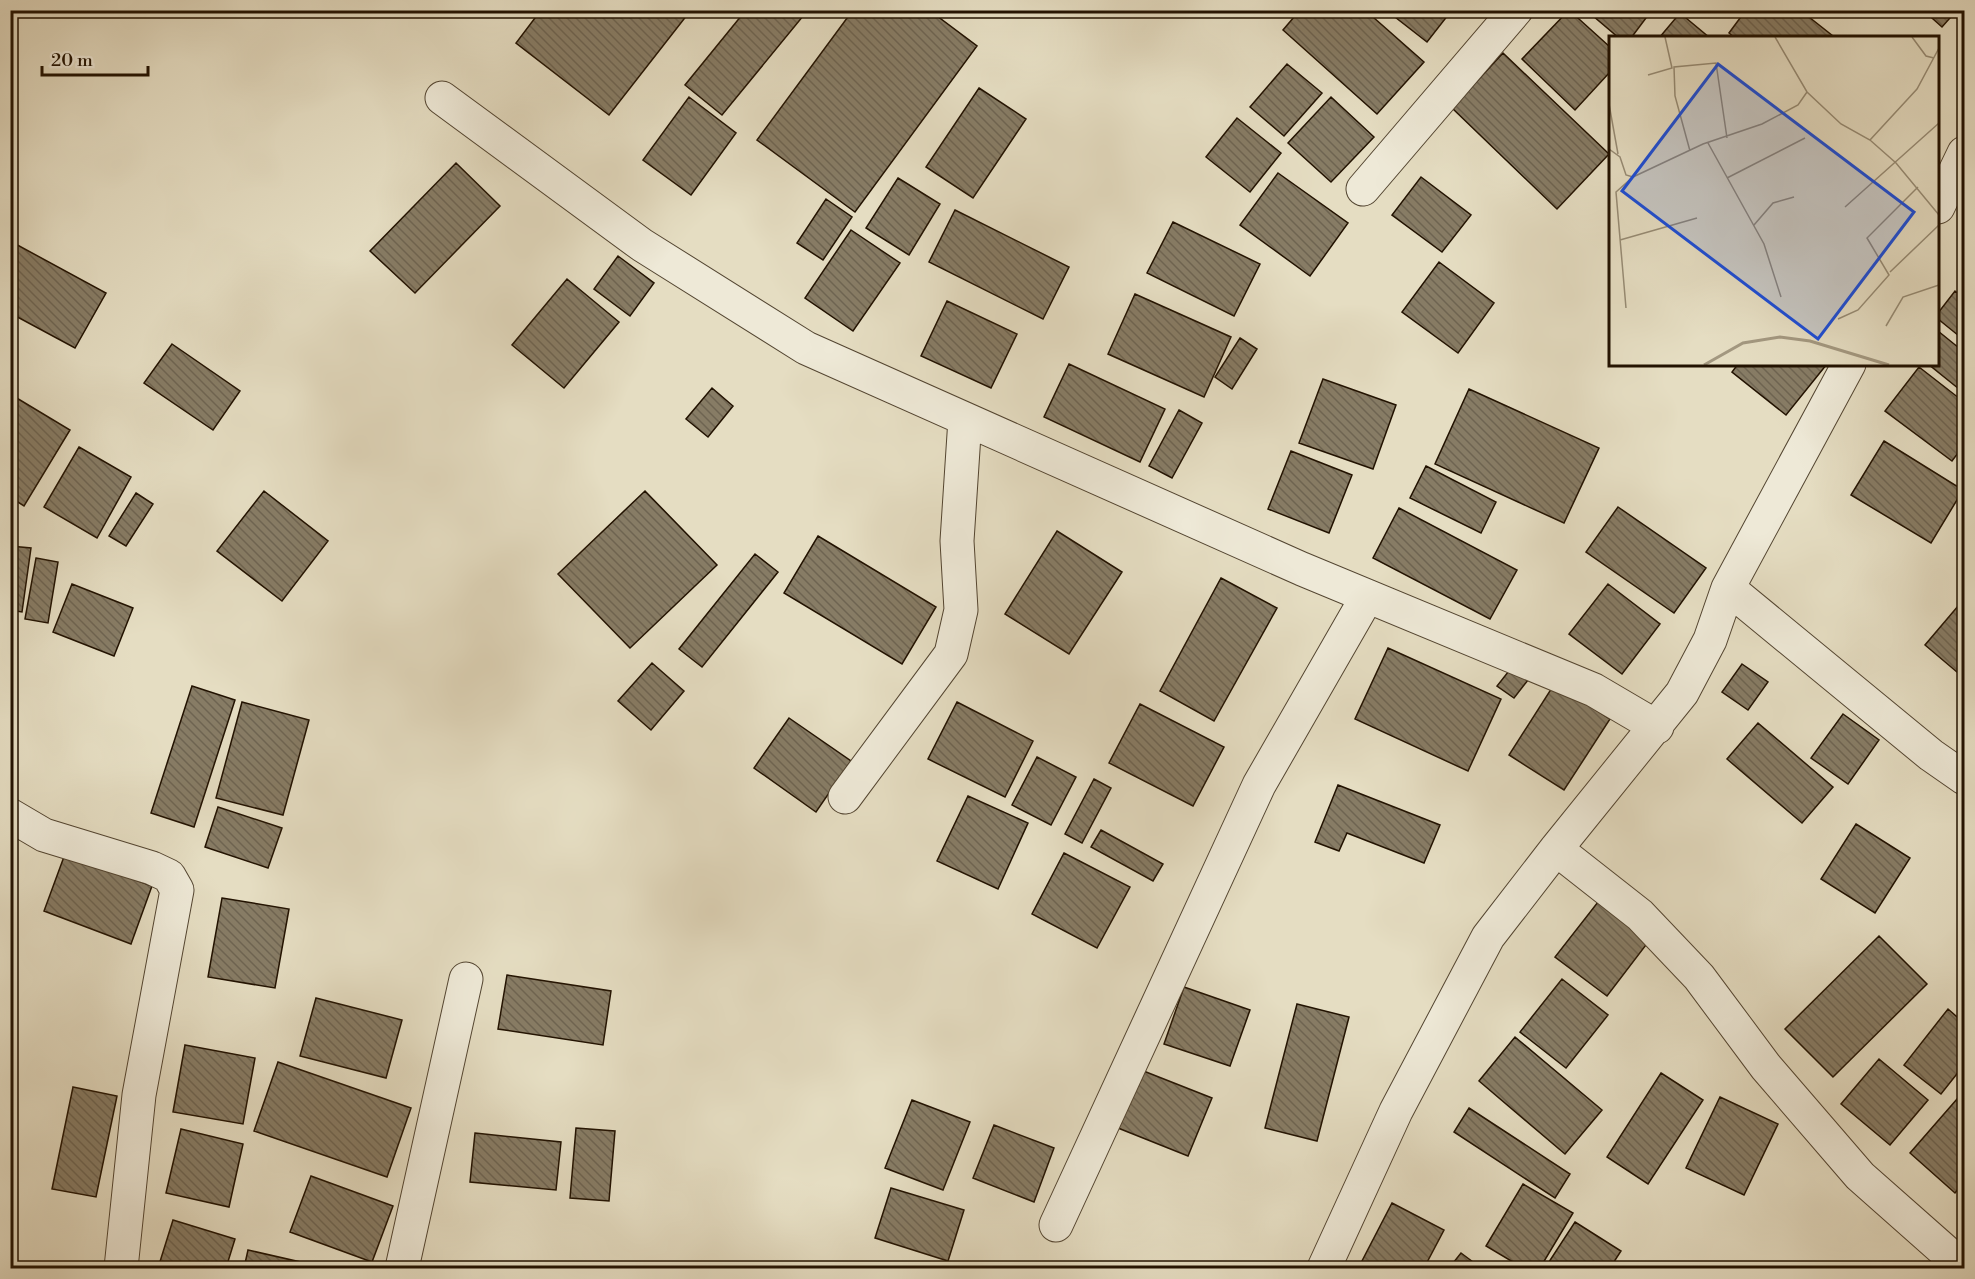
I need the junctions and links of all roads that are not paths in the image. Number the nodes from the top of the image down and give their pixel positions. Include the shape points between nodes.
1 (1516, 10) edge
2 (442, 98) dead end
3 (1965, 153) edge
4 (1363, 189) dead end
5 (1939, 205) edge
6 (1848, 366) edge
7 (965, 419) junction
8 (1728, 588) junction
9 (1367, 597) junction
10 (1657, 727) junction
11 (1965, 778) edge
12 (845, 797) dead end
13 (10, 815) edge
14 (1556, 849) junction
15 (466, 979) dead end
16 (1056, 1226) dead end
17 (121, 1269) edge
18 (402, 1269) edge
19 (1324, 1269) edge
20 (1964, 1269) edge

1 - 4 street
2 - 7 street via 642,245 806,348
3 - 5 street
6 - 8 street
7 - 9 street
7 - 12 street via 957,541 961,610 951,654
8 - 10 street via 1710,640 1682,693
8 - 11 street via 1931,755
9 - 10 street via 1594,690
9 - 16 street via 1259,785
10 - 14 street
13 - 17 street via 44,835 170,876 177,890 140,1095
14 - 19 street via 1488,937 1396,1111
14 - 20 street via 1655,930 1705,984 1766,1067 1860,1176
15 - 18 street

